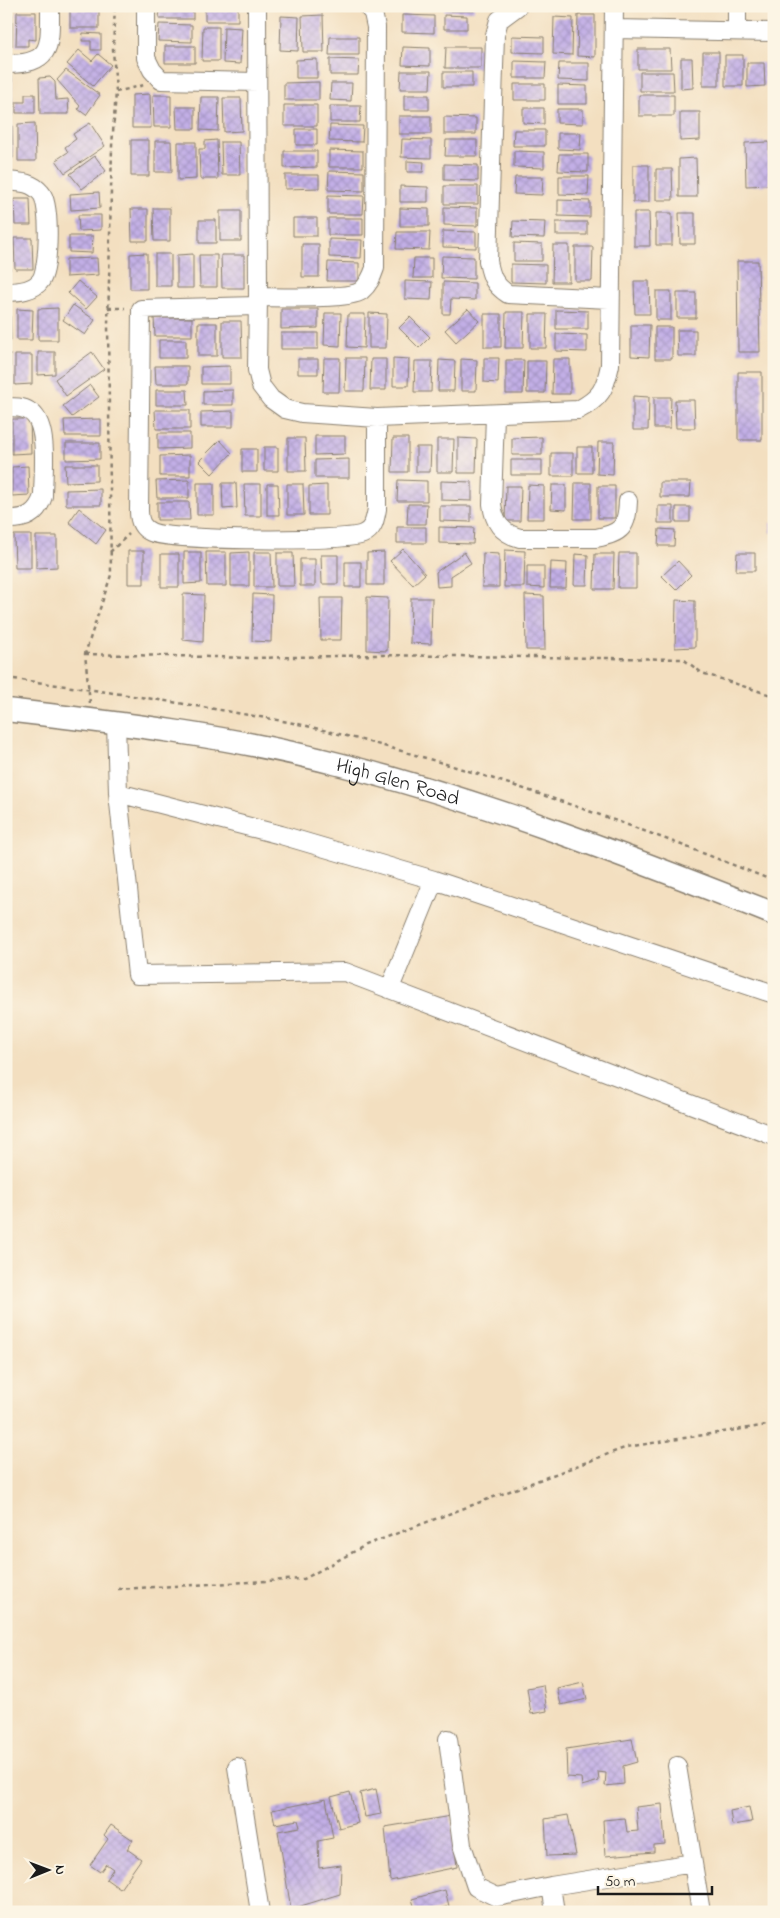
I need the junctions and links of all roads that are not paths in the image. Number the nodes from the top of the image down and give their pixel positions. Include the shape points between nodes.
1 (50, 6) edge
2 (146, 6) edge
3 (257, 6) edge
4 (367, 6) edge
5 (518, 6) edge
6 (614, 6) edge
7 (737, 6) edge
8 (615, 29) junction
9 (737, 31) junction
10 (774, 32) edge
11 (6, 64) edge
12 (257, 82) junction
13 (6, 181) edge
14 (6, 292) edge
15 (609, 299) junction
16 (258, 302) junction
17 (6, 407) edge
18 (495, 415) junction
19 (377, 418) junction
20 (628, 501) dead end
21 (6, 519) edge
22 (6, 710) edge
23 (116, 722) junction
24 (118, 793) junction
25 (434, 880) junction
26 (774, 914) edge
27 (390, 988) junction
28 (774, 994) edge
29 (774, 1136) edge
30 (448, 1739) dead end
31 (676, 1766) dead end
32 (237, 1767) dead end
33 (693, 1863) junction
34 (551, 1886) junction
35 (260, 1912) edge
36 (555, 1912) edge
37 (701, 1912) edge

1 - 11 street via 50,40 46,51 27,64
2 - 12 street via 146,58 161,80
3 - 12 street
4 - 16 street via 373,13 376,27 375,268 370,281 359,292
5 - 15 street via 499,20 494,35 488,261 491,276 508,294
6 - 8 street
7 - 9 street
8 - 9 street
8 - 15 street
9 - 10 street
12 - 16 street
13 - 14 street via 33,186 43,195 47,211 46,269 40,282 28,290
15 - 18 street via 610,365 606,386 594,401 578,410
16 - 19 street via 257,370 261,386 271,399 285,409 302,413
16 - 19 street via 141,309 140,523 158,534 205,538 363,535 374,523 377,509
17 - 21 street via 30,411 40,420 43,436 43,496 40,506 24,518
18 - 19 street
18 - 20 street via 493,516 509,535 520,538 608,536 624,525
22 - 23 main road, High Glen Road
23 - 24 street
23 - 26 main road, High Glen Road via 272,748 414,785 594,844
24 - 25 street via 281,835
24 - 27 street via 137,975 345,972
25 - 27 street
25 - 28 street
27 - 29 street
30 - 34 street via 462,1845 476,1887 497,1897
31 - 33 street
32 - 35 street
33 - 34 street
33 - 37 street
34 - 36 street

